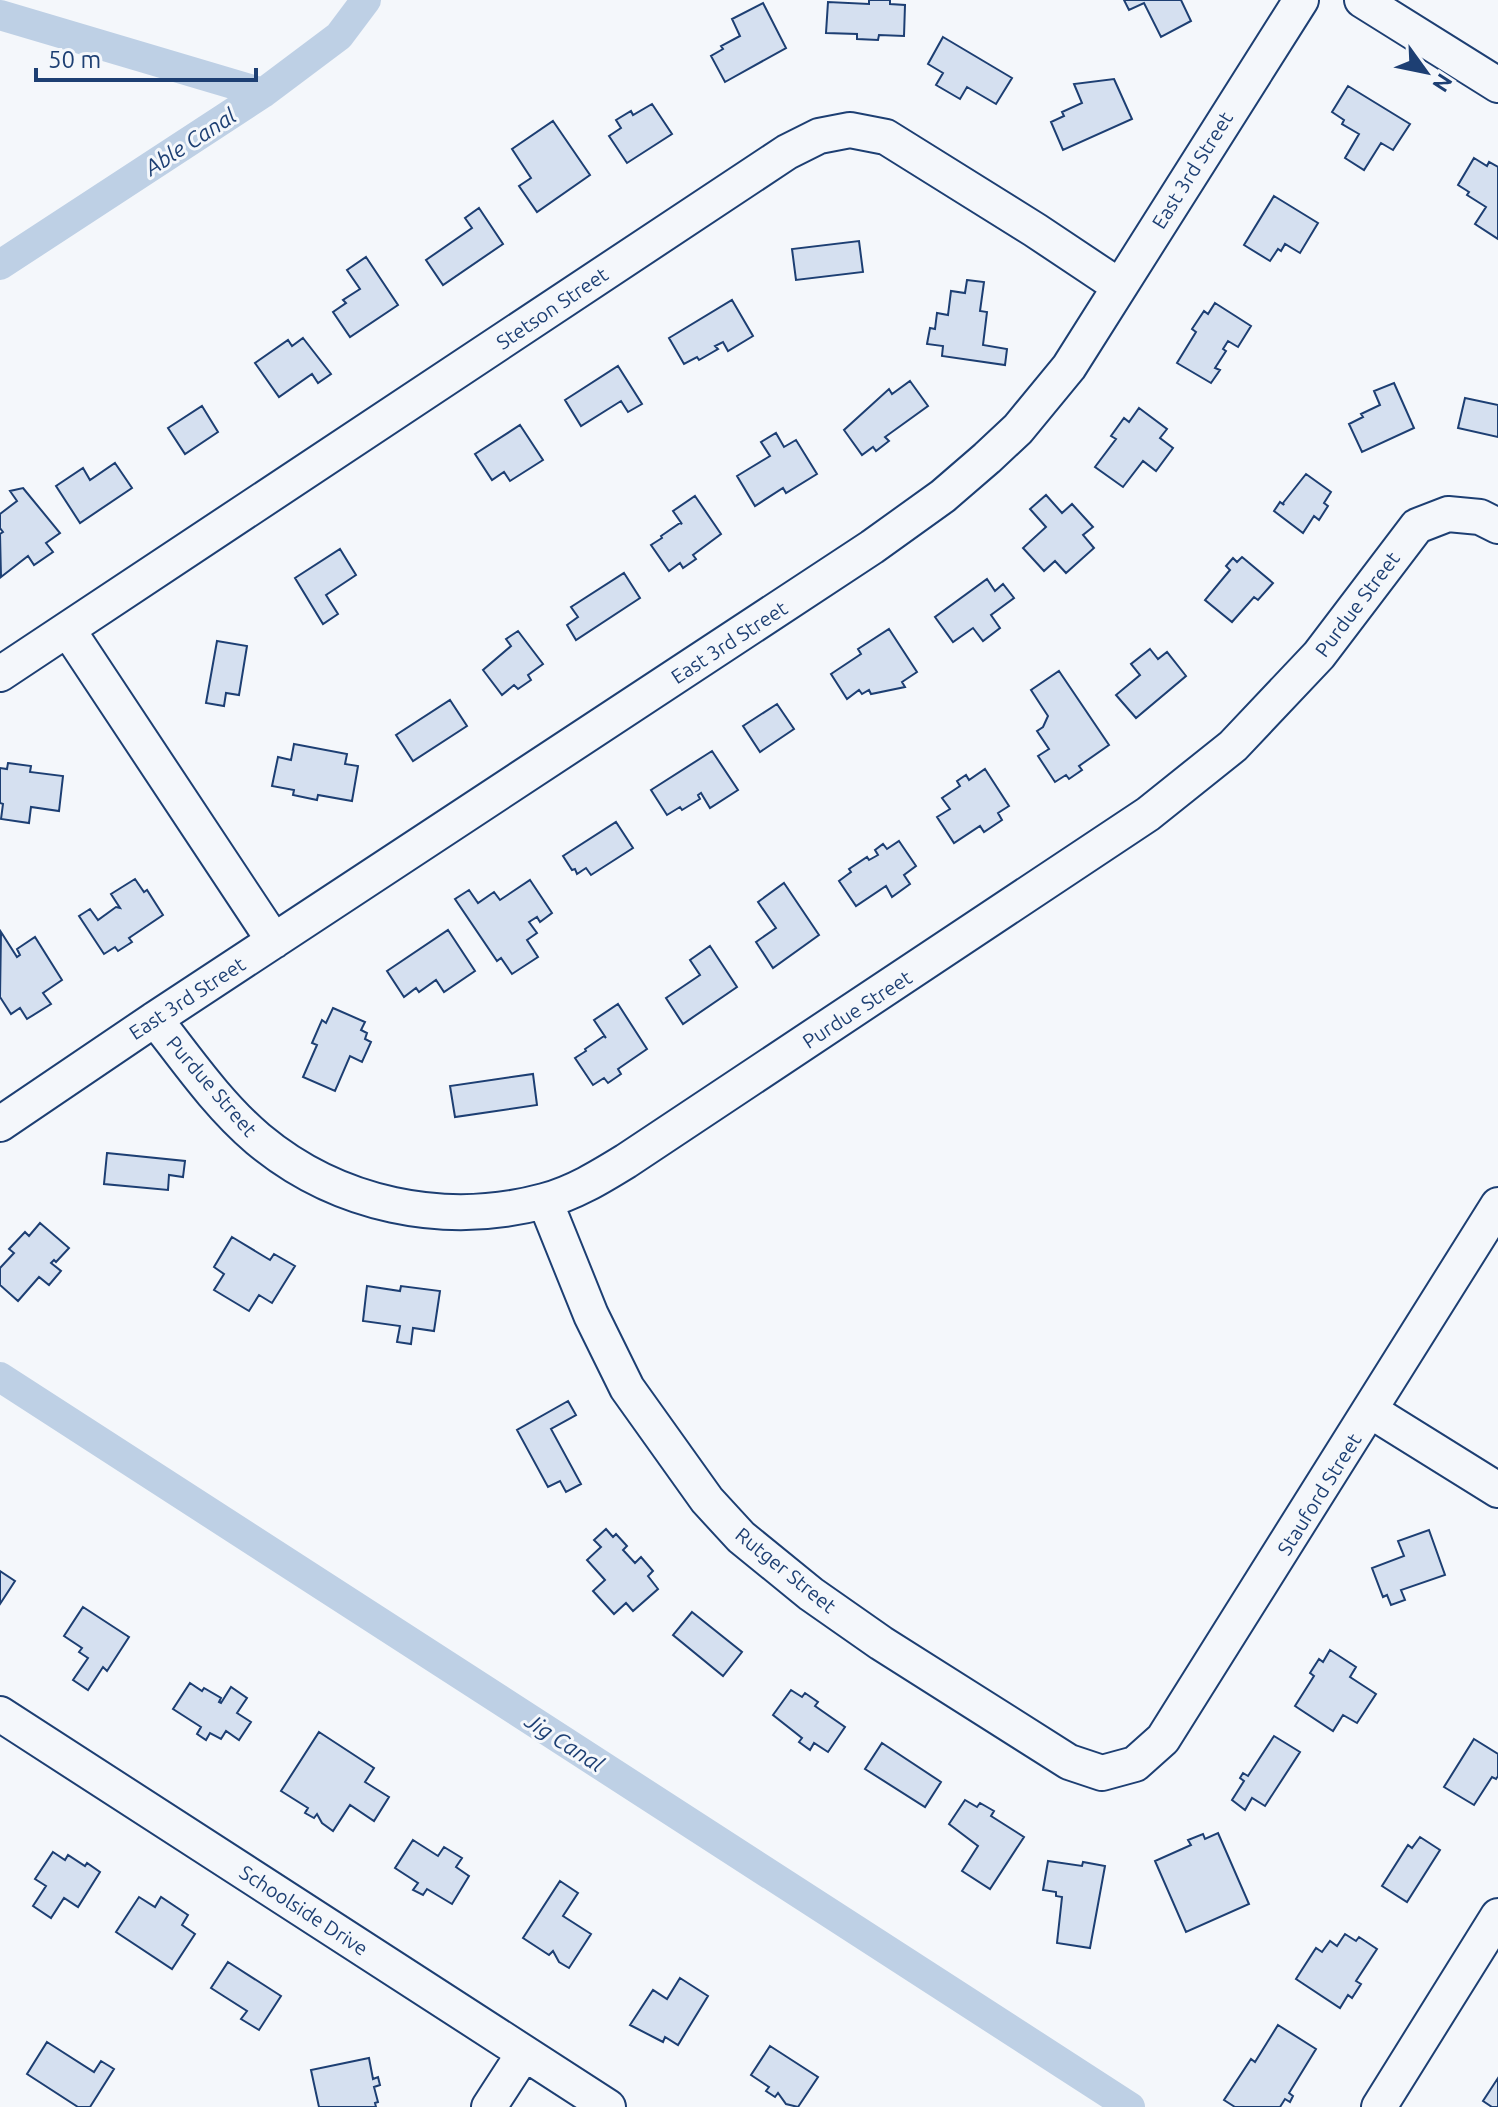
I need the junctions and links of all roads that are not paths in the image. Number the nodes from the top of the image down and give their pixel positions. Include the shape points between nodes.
1 (1301, 0) edge
2 (1362, 0) edge
3 (1498, 85) edge
4 (1119, 286) junction
5 (1498, 526) edge
6 (68, 630) junction
7 (0, 674) edge
8 (274, 941) junction
9 (155, 1019) junction
10 (0, 1124) edge
11 (545, 1201) junction
12 (1498, 1205) edge
13 (1371, 1411) junction
14 (1498, 1490) edge
15 (0, 1714) edge
16 (1124, 1767) joint
17 (1498, 1916) edge
18 (524, 2053) junction
19 (489, 2107) edge
20 (608, 2107) edge
21 (1379, 2107) edge

1 - 4 street, East 3rd Street
2 - 3 street
4 - 6 street, Stetson Street via 886,137 850,130 819,136 787,152
4 - 8 street, East 3rd Street via 1069,367 1018,429 943,496
5 - 11 street, Purdue Street via 1480,517 1448,514 1417,526 1319,655 1233,746 1148,814 626,1161 589,1184
6 - 7 street, Stetson Street
6 - 8 street
8 - 9 street, East 3rd Street
9 - 10 street, East 3rd Street
9 - 11 street, Purdue Street via 207,1086 256,1137 316,1179 422,1211 462,1213
11 - 16 street, Rutger Street via 627,1388 707,1500 741,1537 881,1643 1069,1762 1102,1773
12 - 13 street, Stauford Street
13 - 14 street
13 - 16 street, Stauford Street via 1169,1730 1135,1764
15 - 18 street, Schoolside Drive
17 - 21 street
18 - 19 street
18 - 20 street, Schoolside Drive

